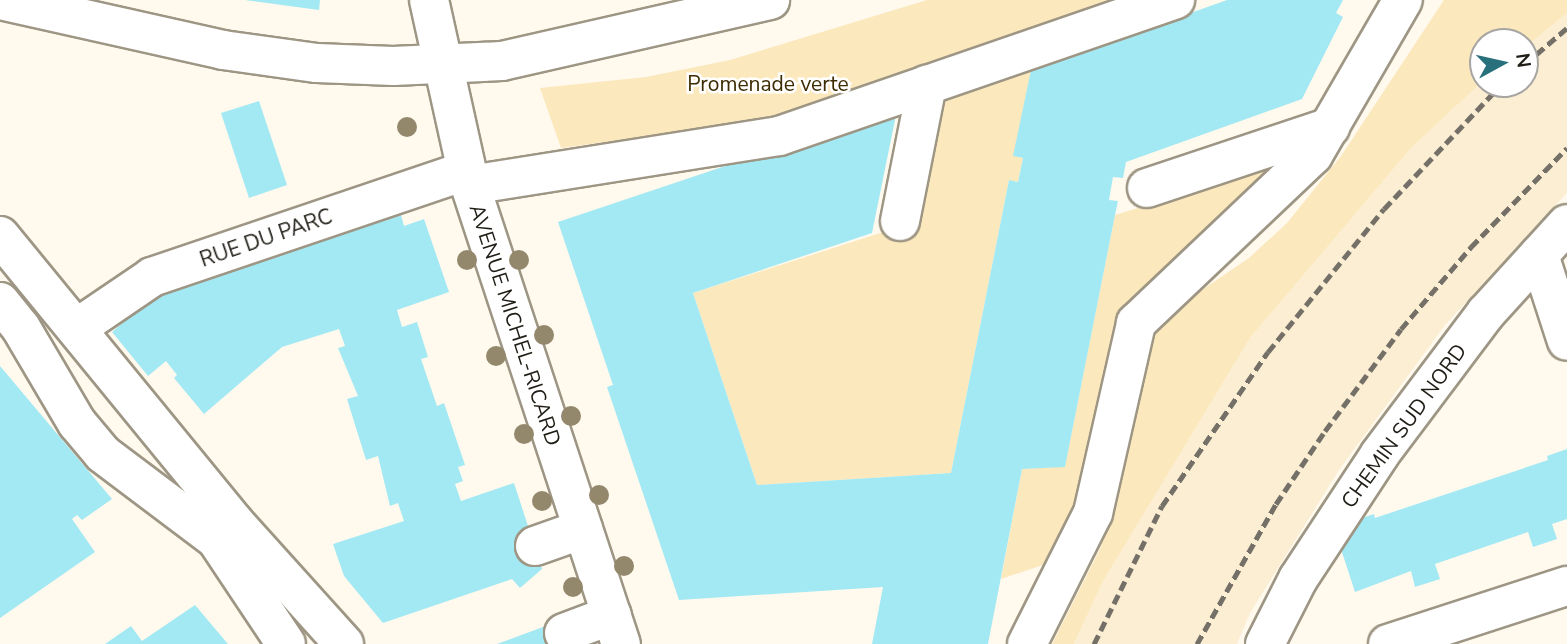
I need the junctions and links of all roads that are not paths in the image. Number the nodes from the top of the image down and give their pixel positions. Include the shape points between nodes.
1 (0, 0) edge
2 (429, 0) edge
3 (771, 0) edge
4 (1175, 0) edge
5 (1403, 0) edge
6 (442, 65) junction
7 (927, 85) junction
8 (1330, 127) junction
9 (468, 178) junction
10 (1147, 188) dead end
11 (900, 221) dead end
12 (1567, 224) edge
13 (2, 244) edge
14 (1539, 255) junction
15 (0, 302) edge
16 (77, 328) junction
17 (1567, 341) edge
18 (125, 386) junction
19 (77, 423) junction
20 (583, 529) junction
21 (225, 531) junction
22 (534, 546) dead end
23 (1567, 586) edge
24 (617, 630) edge
25 (564, 633) dead end
26 (286, 644) edge
27 (344, 644) edge
28 (1027, 644) edge
29 (1265, 644) edge
30 (1388, 644) edge

1 - 6 street via 223,50 317,63
2 - 6 street, AVENUE MICHEL-RICARD
3 - 6 street via 533,55
4 - 7 street, RUE DU PARC
5 - 8 street
6 - 9 street, AVENUE MICHEL-RICARD
7 - 9 street, RUE DU PARC via 779,136
7 - 11 street
8 - 10 street
8 - 28 street via 1288,183 1136,323 1093,513
9 - 16 street, RUE DU PARC via 152,277
9 - 20 street, AVENUE MICHEL-RICARD
12 - 14 street, CHEMIN SUD NORD
13 - 16 street
14 - 17 street
14 - 29 street, CHEMIN SUD NORD via 1486,313 1380,454 1298,579
15 - 19 street via 22,328
16 - 18 street
18 - 19 street
18 - 21 street
19 - 21 street via 103,454
20 - 22 street
20 - 24 street, AVENUE MICHEL-RICARD
21 - 26 street
21 - 27 street
23 - 30 street
24 - 25 street

